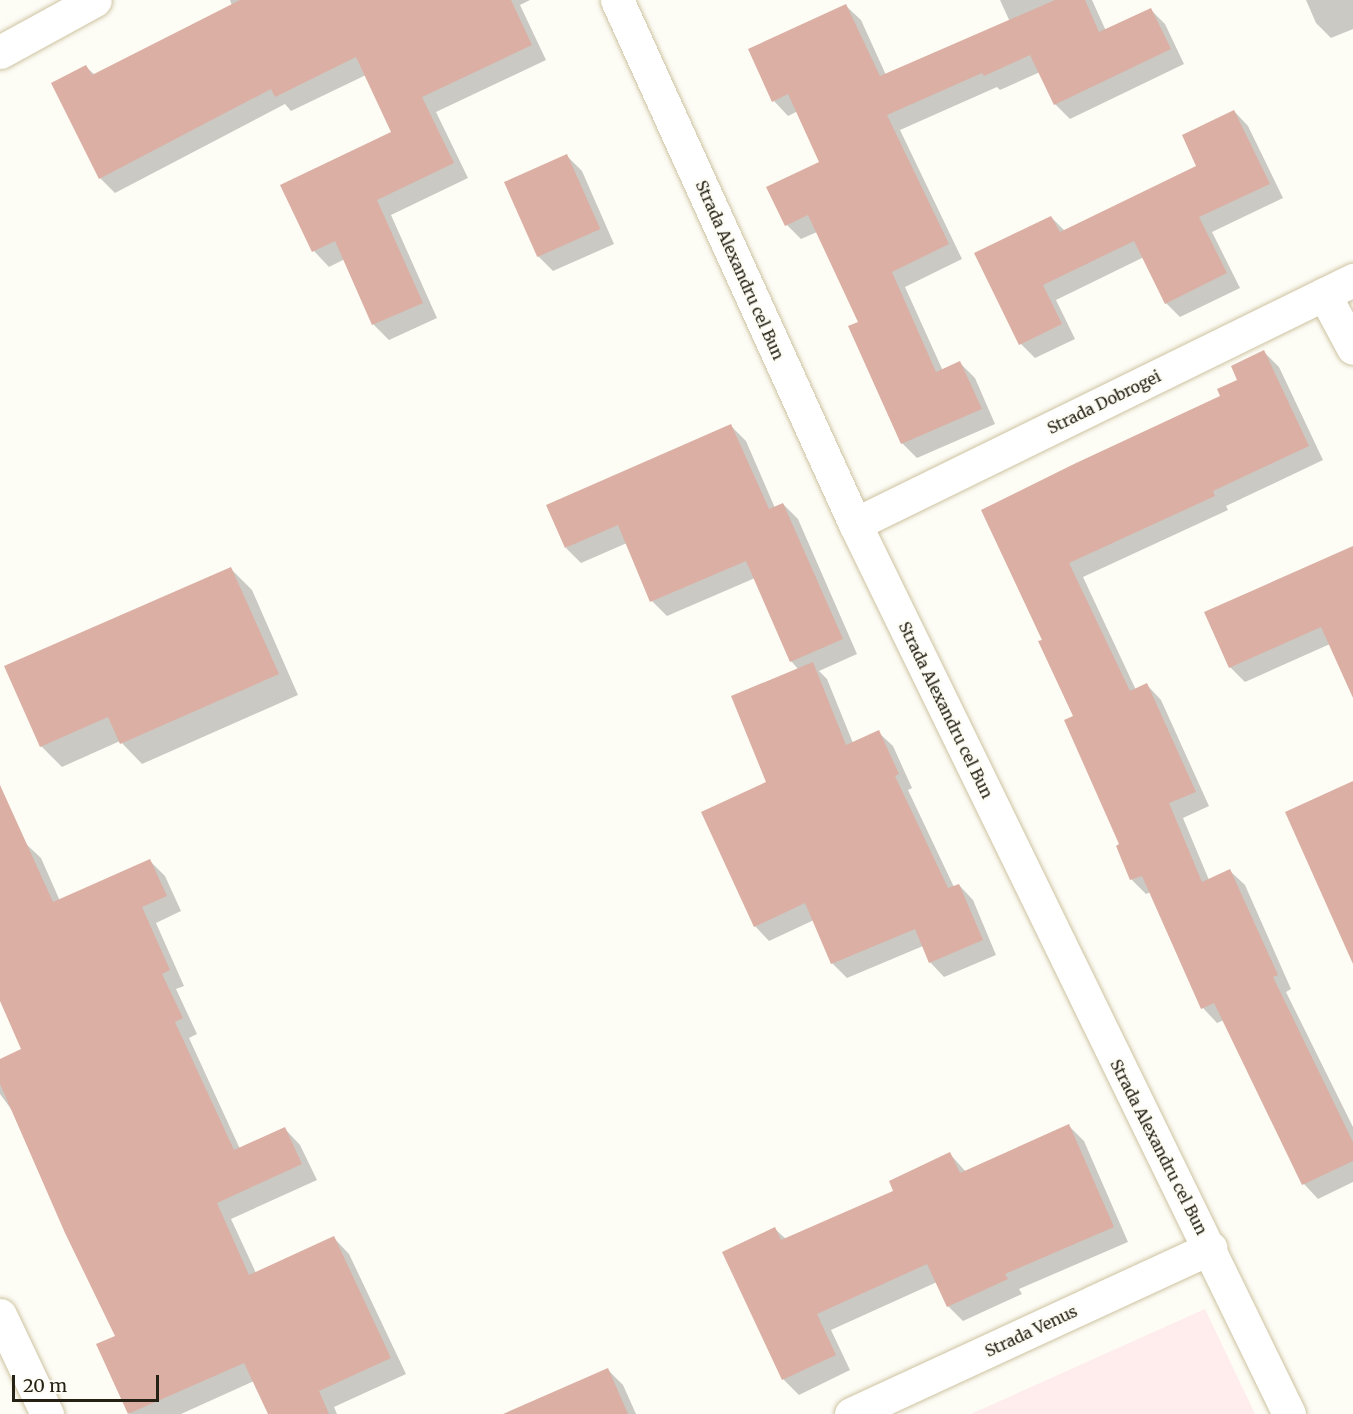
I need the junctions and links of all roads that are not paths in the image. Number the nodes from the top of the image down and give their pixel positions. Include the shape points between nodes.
1 (95, 0) edge
2 (617, 0) edge
3 (0, 52) edge
4 (1339, 287) edge
5 (1353, 348) edge
6 (855, 524) junction
7 (1210, 1248) junction
8 (0, 1315) edge
9 (47, 1414) edge
10 (851, 1414) edge
11 (1289, 1414) edge

1 - 3 street
2 - 6 street, Strada Alexandru cel Bun
4 - 5 street
4 - 6 street, Strada Dobrogei
6 - 7 street, Strada Alexandru cel Bun via 1113,1057
7 - 10 street, Strada Venus
7 - 11 street, Strada Alexandru cel Bun
8 - 9 street

